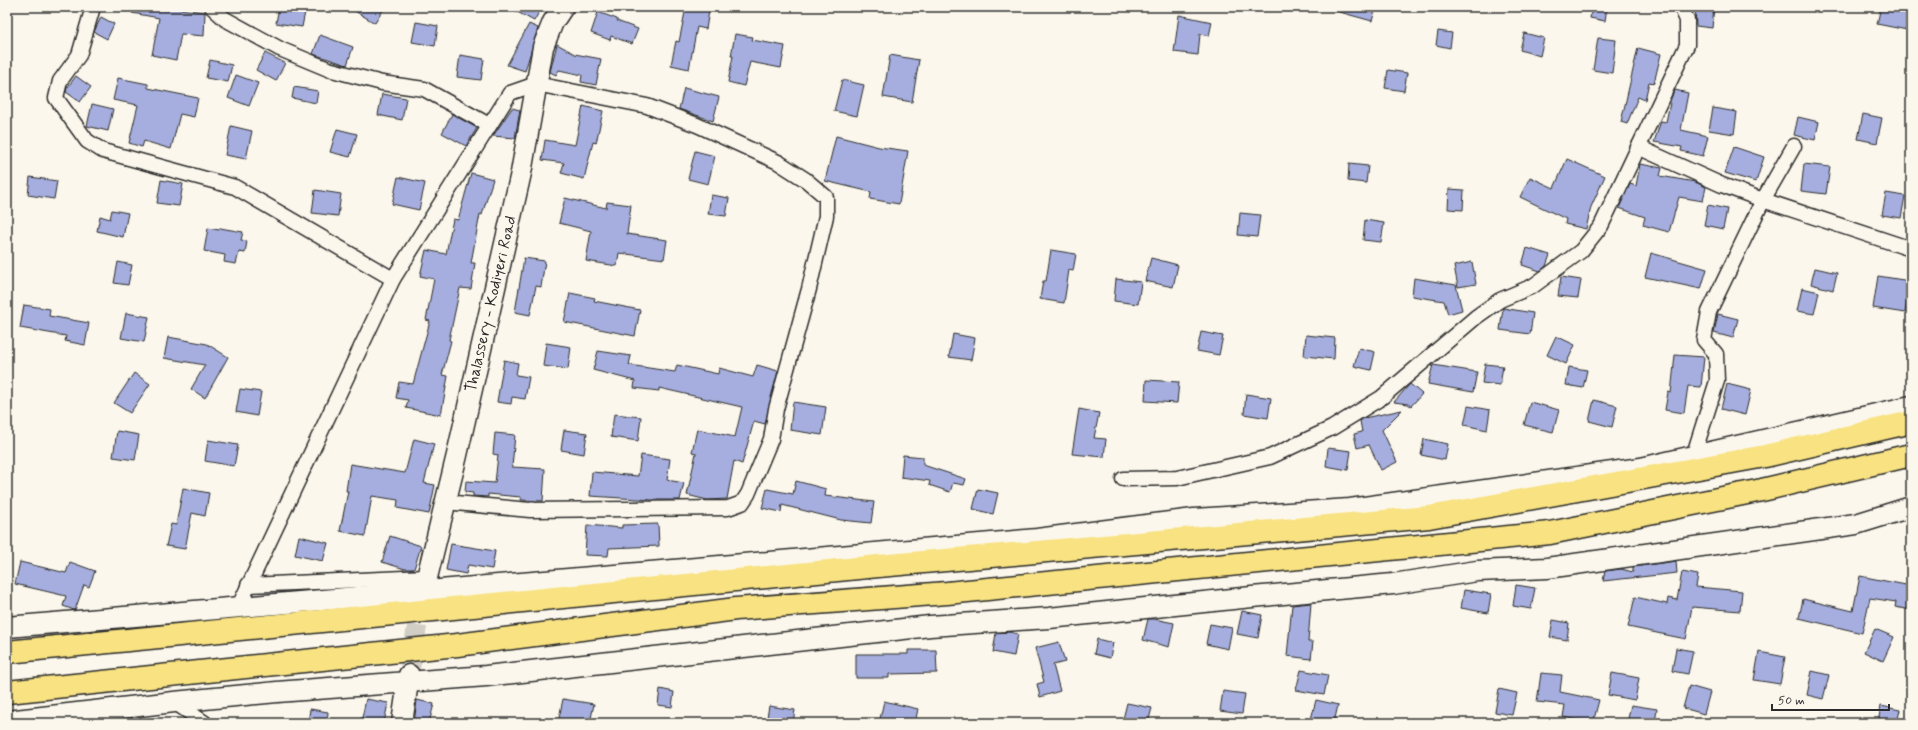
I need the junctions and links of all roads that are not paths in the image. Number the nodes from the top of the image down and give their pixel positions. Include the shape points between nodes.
1 (93, 7) edge
2 (212, 7) edge
3 (563, 7) edge
4 (1681, 7) edge
5 (536, 84) junction
6 (489, 125) junction
7 (1794, 146) dead end
8 (1638, 147) junction
9 (1762, 200) junction
10 (1911, 249) edge
11 (394, 278) junction
12 (1911, 406) edge
13 (1911, 422) edge
14 (1911, 455) edge
15 (1693, 457) junction
16 (1124, 479) dead end
17 (445, 502) junction
18 (1911, 507) edge
19 (248, 585) junction
20 (423, 591) junction
21 (238, 608) junction
22 (7, 628) edge
23 (7, 652) edge
24 (408, 679) junction
25 (7, 692) edge
26 (174, 702) junction
27 (7, 721) edge
28 (205, 723) edge
29 (402, 723) edge

1 - 11 street via 79,55 60,81 56,98 88,141 103,151 235,187
2 - 6 street via 225,19 280,49 328,69 382,83 424,89
3 - 5 street, Thalassery - Kodiyeri Road via 553,22 543,47
4 - 8 street via 1687,20 1687,45
5 - 6 street via 510,93
5 - 17 street, Thalassery - Kodiyeri Road via 521,173
5 - 17 street via 647,106 745,146 778,162 826,197 826,216 770,438 748,494 742,502 728,508 530,510
6 - 11 street
7 - 9 street
8 - 9 street
8 - 16 street via 1602,226 1581,250 1533,286 1500,300 1476,316 1381,398 1332,428 1270,457 1177,478
9 - 10 street
9 - 15 street via 1709,312 1704,340 1716,354 1717,381
11 - 19 street
12 - 15 street
13 - 23 highway via 1765,456 1429,517 878,566
14 - 25 highway via 1762,490 1550,533 947,593 736,609 434,648
15 - 20 street via 1641,468 1350,509 1194,519 1037,539
17 - 20 street, Thalassery - Kodiyeri Road
18 - 24 street via 1856,524 1547,568 1477,571 1393,584 1049,618 930,626 588,666
19 - 20 street
19 - 21 street
20 - 21 street
21 - 22 street
24 - 26 street
24 - 29 street
26 - 27 street
26 - 28 street

